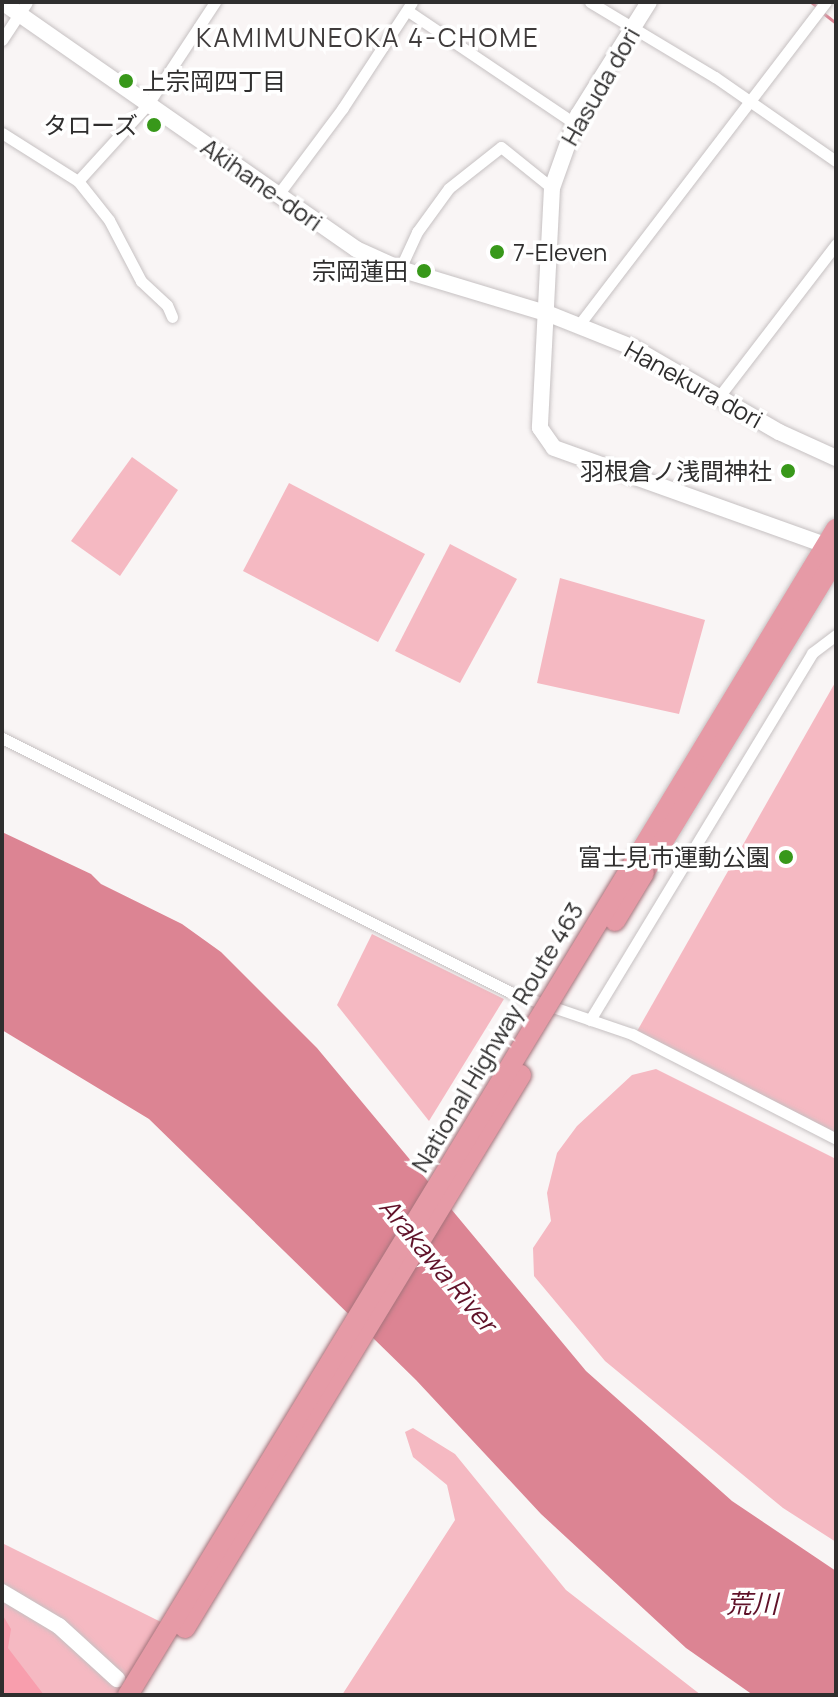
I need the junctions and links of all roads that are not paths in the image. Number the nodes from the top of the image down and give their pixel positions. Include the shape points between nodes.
1 (2, 2) edge
2 (215, 2) edge
3 (590, 2) edge
4 (649, 2) edge
5 (826, 2) edge
6 (410, 6) edge
7 (22, 8) edge
8 (836, 11) edge
9 (632, 28) junction
10 (2, 40) edge
11 (749, 101) junction
12 (148, 104) junction
13 (574, 123) junction
14 (2, 133) edge
15 (836, 161) edge
16 (78, 181) junction
17 (552, 188) junction
18 (277, 196) junction
19 (836, 244) edge
20 (400, 269) junction
21 (549, 314) junction
22 (172, 317) dead end
23 (578, 326) junction
24 (721, 394) junction
25 (836, 458) edge
26 (834, 545) edge
27 (836, 635) edge
28 (2, 738) edge
29 (638, 869) junction
30 (590, 1020) junction
31 (836, 1139) edge
32 (2, 1592) edge
33 (126, 1690) edge
34 (144, 1695) edge

1 - 7 street, Akihane-dori
2 - 12 street
3 - 9 street
4 - 9 street, Hasuda dori
5 - 8 street
5 - 11 street
6 - 13 street
6 - 18 street
7 - 10 street
7 - 12 street, Akihane-dori
9 - 11 street
9 - 13 street, Hasuda dori
11 - 15 street
11 - 23 street
12 - 16 street
12 - 18 street, Akihane-dori
13 - 17 street, Hasuda dori
14 - 16 street
16 - 22 street via 109,220 141,281 167,305
17 - 20 street via 501,147 449,188 417,232
17 - 21 street, Hasuda dori
18 - 20 street, Akihane-dori via 356,249
19 - 24 street
20 - 21 street, Akihane-dori
21 - 23 street, Hanekura dori
21 - 26 street, Hasuda dori via 540,428 548,442
23 - 24 street, Hanekura dori
24 - 25 street, Hanekura dori via 779,432
26 - 29 highway, National Highway Route 463
27 - 30 street via 812,653
28 - 30 street via 512,993
29 - 33 highway, National Highway Route 463, bridge
29 - 34 highway, National Highway Route 463, bridge
30 - 31 street via 632,1034
32 - 33 street via 59,1626

